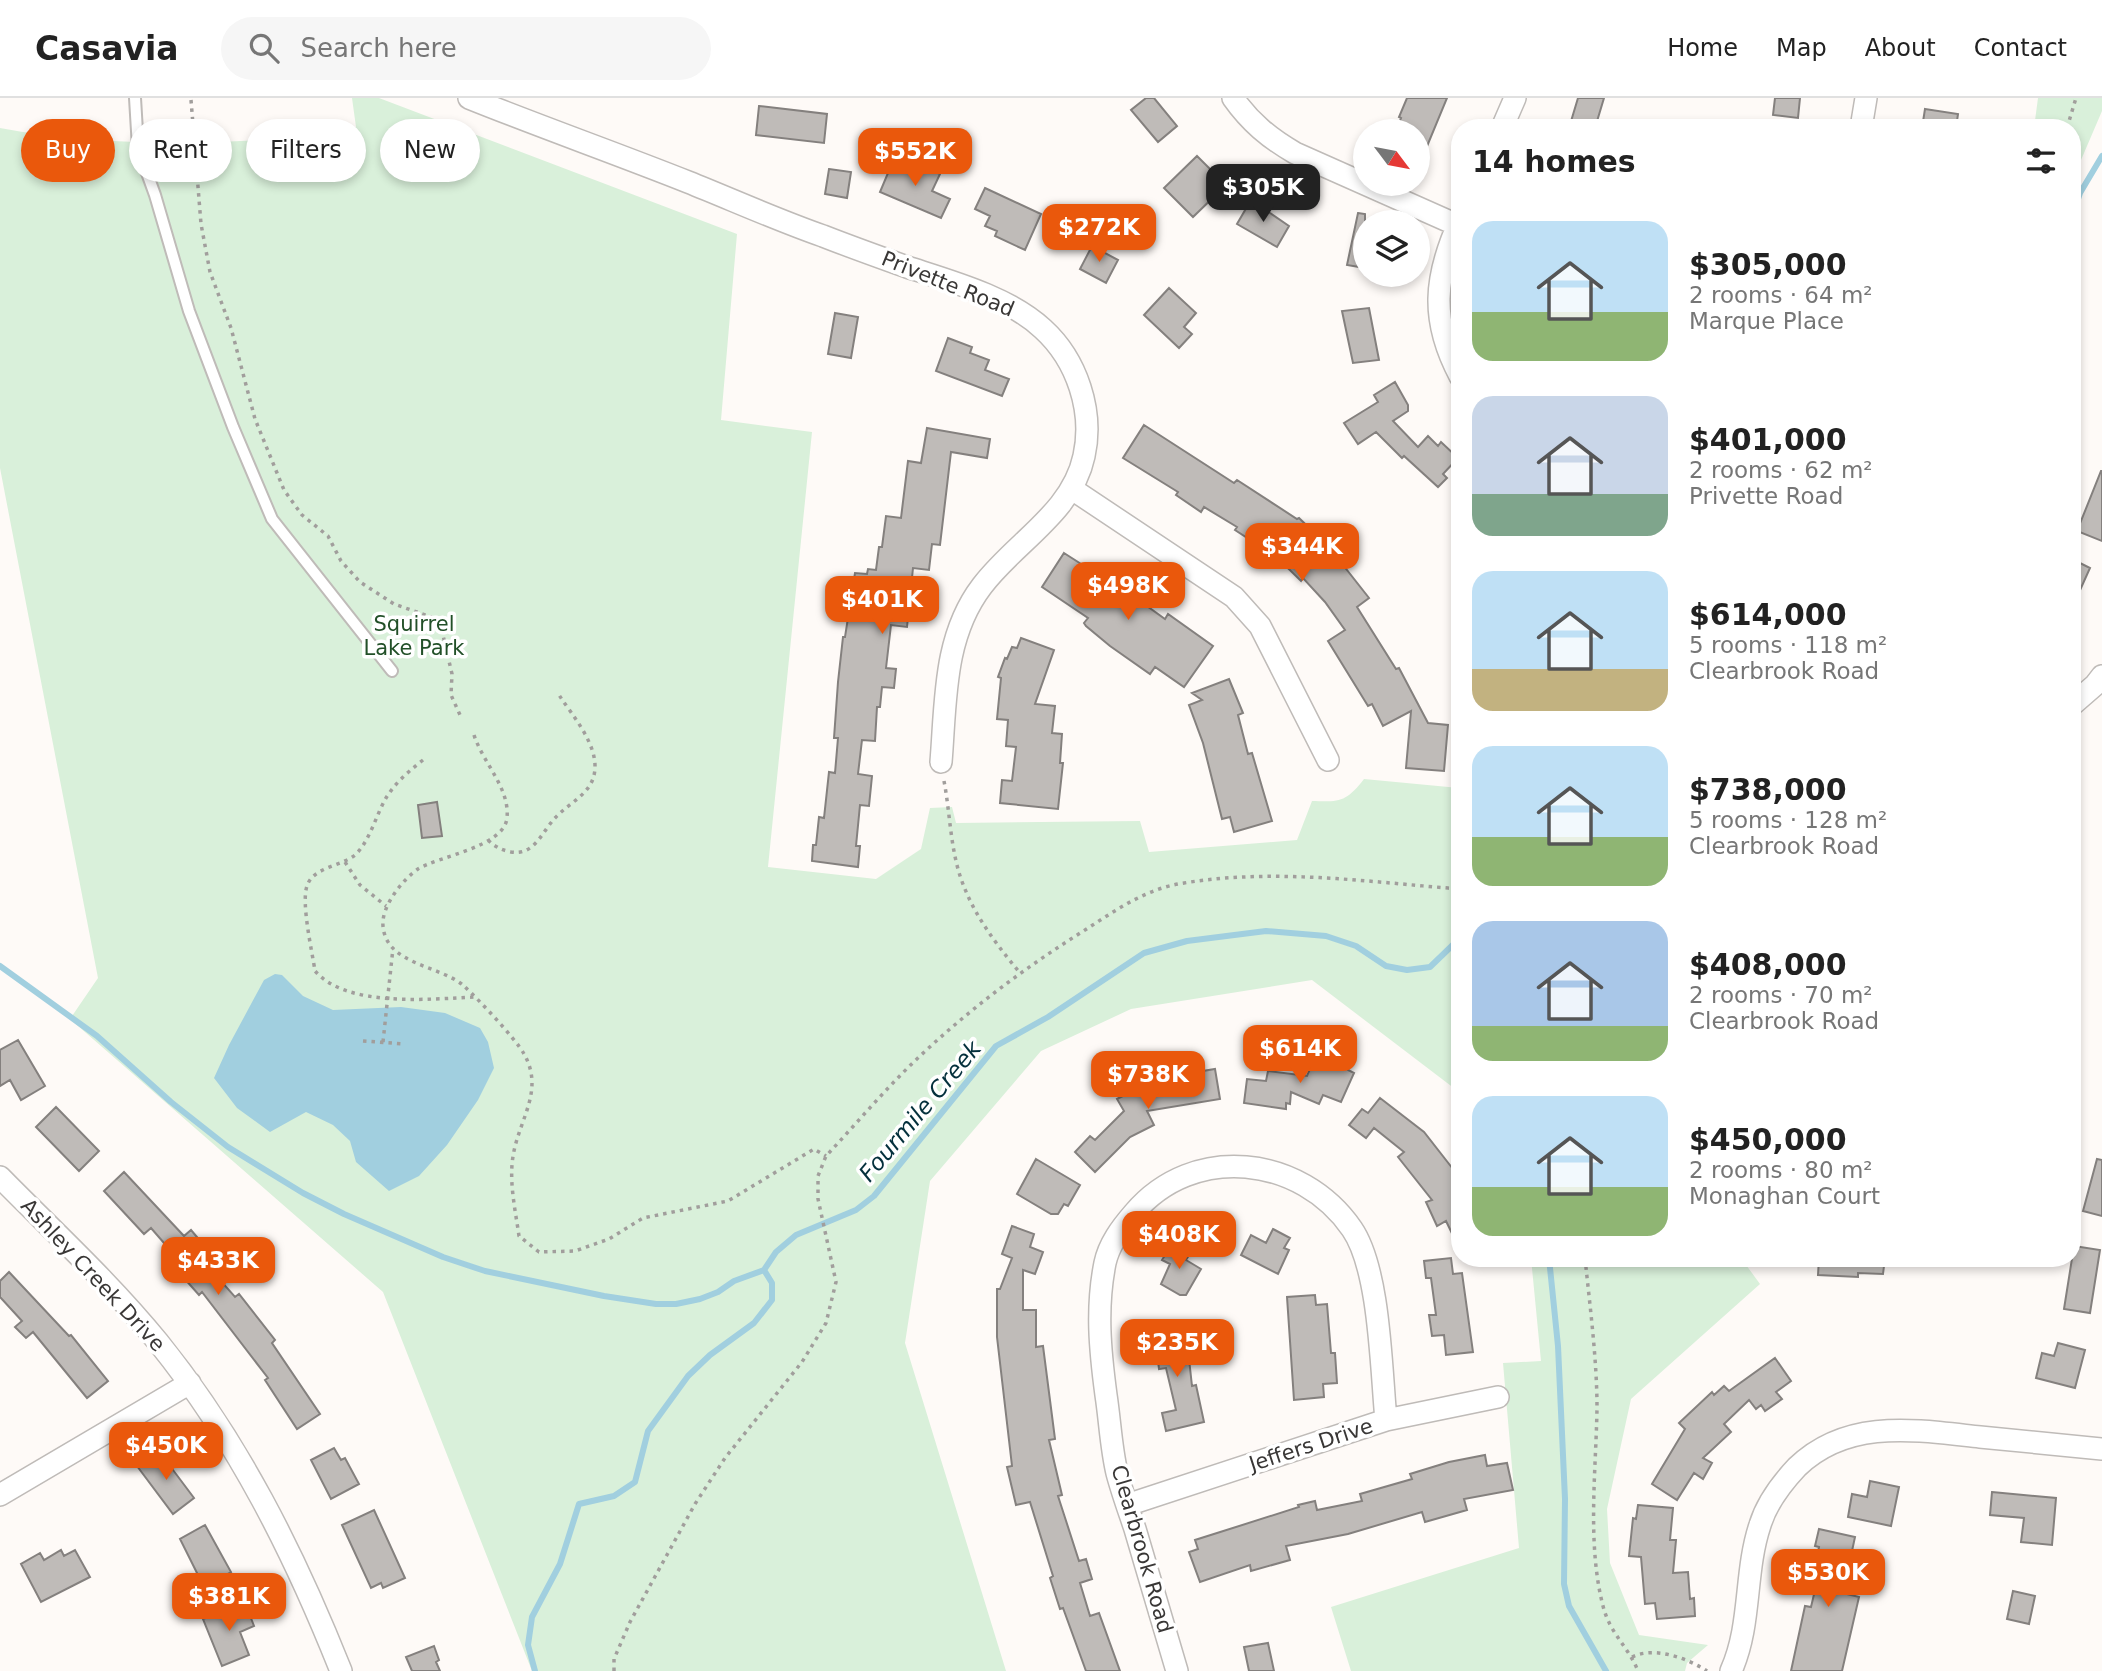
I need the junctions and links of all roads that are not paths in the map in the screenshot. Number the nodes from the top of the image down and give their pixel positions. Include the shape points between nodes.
1 (135, 98) edge
2 (469, 98) edge
3 (1233, 98) edge
4 (1515, 98) edge
5 (1866, 98) edge
6 (1506, 119) edge
7 (1862, 119) edge
8 (1451, 219) edge
9 (1451, 239) edge
10 (1451, 360) edge
11 (1072, 489) junction
12 (392, 671) dead end
13 (2102, 676) edge
14 (2081, 697) edge
15 (1328, 760) dead end
16 (941, 762) road end
17 (0, 1177) edge
18 (190, 1383) junction
19 (1498, 1397) dead end
20 (1386, 1420) junction
21 (2102, 1449) edge
22 (0, 1495) edge
23 (1128, 1505) junction
24 (341, 1671) edge
25 (1177, 1671) edge
26 (1731, 1671) edge

1 - 12 lane via 138,148 189,312 272,520
2 - 11 street, Privette Road via 1015,308 1044,329 1073,367 1088,414 1084,456
3 - 8 street via 1248,119 1294,153
4 - 6 street
5 - 7 street
9 - 10 street via 1438,283 1438,321
11 - 15 street via 1234,597 1260,626
11 - 16 street, Privette Road via 980,588 962,621 949,659
13 - 14 street
17 - 18 street, Ashley Creek Drive via 121,1298
18 - 22 street
18 - 24 street, Ashley Creek Drive via 250,1475 301,1574
19 - 20 street, Jeffers Drive
20 - 23 street, Jeffers Drive
20 - 23 street, Clearbrook Road via 1374,1296 1367,1259 1353,1231 1324,1197 1288,1176 1263,1168 1194,1171 1142,1204 1119,1230 1105,1259 1099,1342 1117,1473
21 - 26 street via 1885,1429 1829,1444 1781,1483 1760,1523 1747,1618
23 - 25 street, Clearbrook Road

